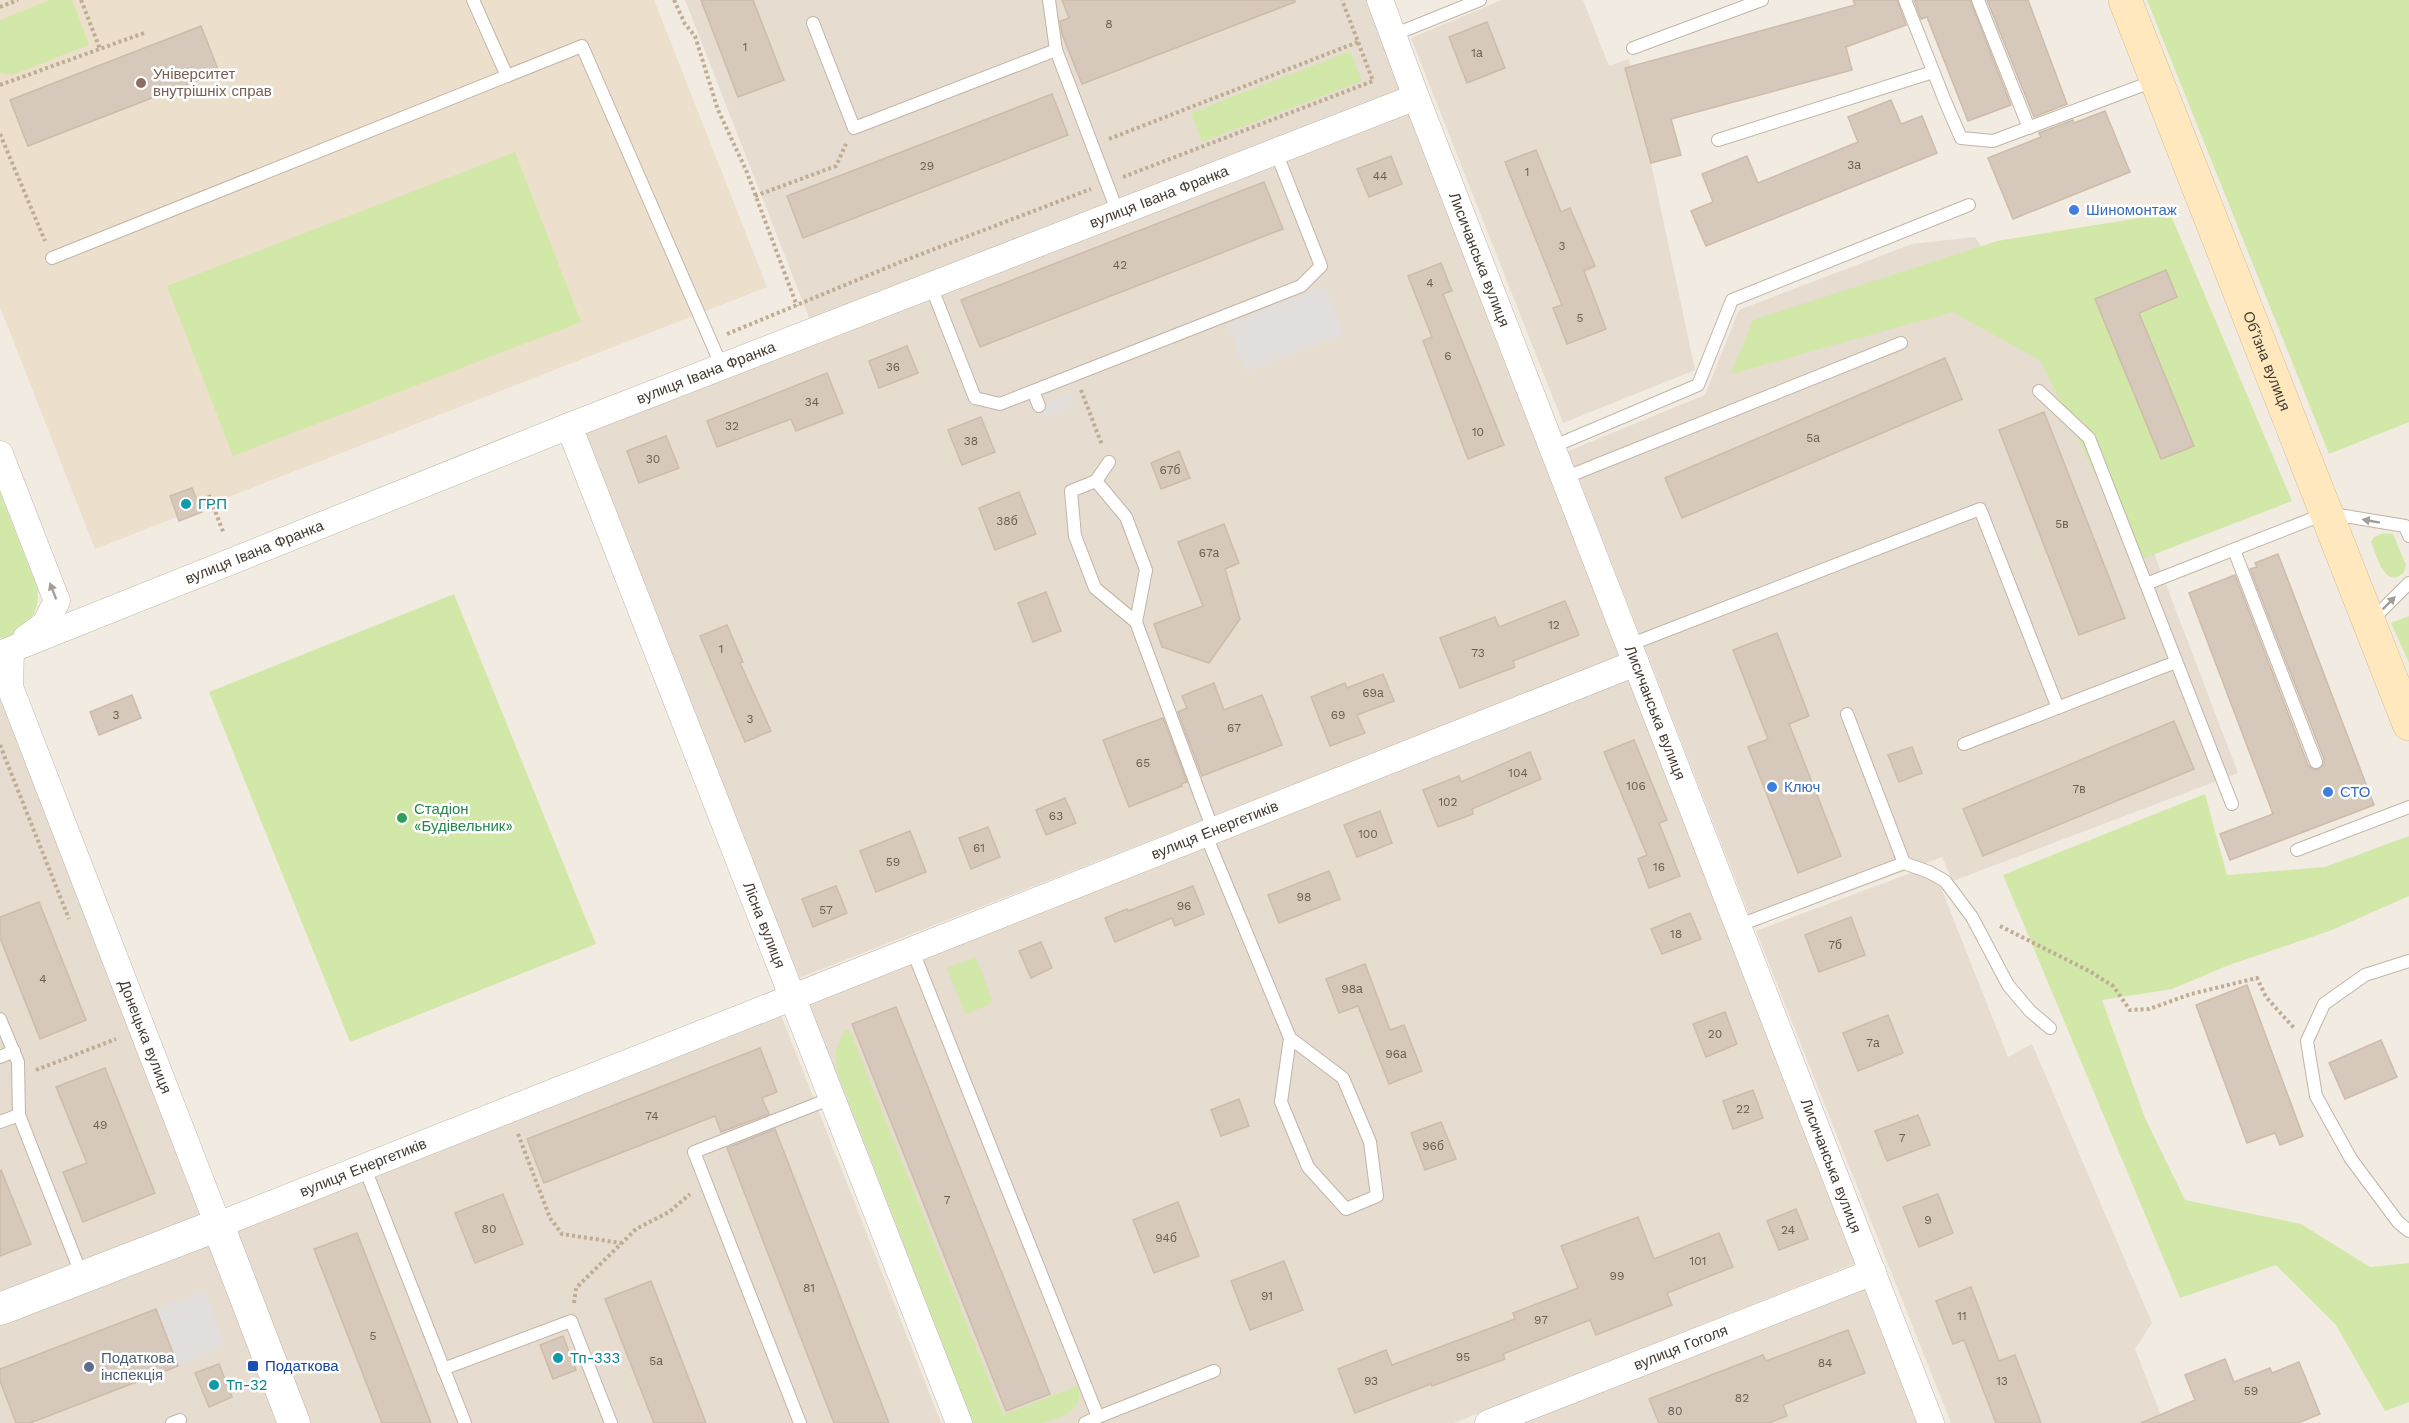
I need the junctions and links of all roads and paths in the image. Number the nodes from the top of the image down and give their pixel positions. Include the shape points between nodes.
1 (18, 0) edge
2 (81, 0) edge
3 (473, 0) edge
4 (674, 0) edge
5 (1049, 0) edge
6 (1342, 0) edge
7 (1380, 0) edge
8 (1480, 0) edge
9 (1762, 0) edge
10 (1905, 0) edge
11 (1978, 0) edge
12 (2125, 0) edge
13 (0, 7) edge
14 (813, 23) dead end
15 (144, 33) dead end
16 (1393, 35) junction
17 (1358, 42) junction
18 (1633, 48) dead end
19 (100, 49) junction
20 (1056, 50) junction
21 (1933, 72) junction
22 (507, 76) junction
23 (2157, 80) junction
24 (0, 85) edge
25 (1416, 97) junction
26 (854, 128) junction
27 (2029, 128) junction
28 (0, 134) edge
29 (1718, 140) dead end
30 (1092, 146) junction
31 (1276, 152) junction
32 (1173, 159) dead end
33 (755, 196) junction
34 (1969, 205) dead end
35 (1118, 213) junction
36 (52, 258) joint
37 (931, 285) junction
38 (797, 306) dead end
39 (1901, 343) dead end
40 (722, 367) junction
41 (1075, 375) junction
42 (1033, 391) junction
43 (2039, 391) dead end
44 (1039, 406) dead end
45 (569, 426) junction
46 (1552, 447) junction
47 (0, 454) edge
48 (1109, 462) joint
49 (1564, 478) junction
50 (1096, 482) junction
51 (209, 495) dead end
52 (2327, 513) junction
53 (224, 534) dead end
54 (2409, 536) edge
55 (2234, 549) junction
56 (2409, 583) edge
57 (2146, 584) junction
58 (1136, 622) junction
59 (2369, 622) junction
60 (4, 651) edge
61 (1632, 654) junction
62 (2176, 662) junction
63 (2058, 708) junction
64 (1847, 714) dead end
65 (2409, 723) edge
66 (1964, 744) dead end
67 (0, 745) edge
68 (2316, 762) dead end
69 (2232, 804) dead end
70 (2409, 807) edge
71 (1209, 831) junction
72 (2297, 850) dead end
73 (1904, 863) junction
74 (1960, 903) junction
75 (71, 923) dead end
76 (1737, 926) junction
77 (912, 949) junction
78 (2409, 961) edge
79 (793, 996) junction
80 (0, 1018) edge
81 (112, 1028) dead end
82 (2050, 1028) dead end
83 (1290, 1038) junction
84 (116, 1039) junction
85 (2307, 1041) junction
86 (120, 1048) dead end
87 (14, 1051) junction
88 (0, 1057) edge
89 (17, 1077) junction
90 (832, 1098) junction
91 (509, 1109) junction
92 (19, 1115) junction
93 (0, 1122) edge
94 (364, 1166) junction
95 (705, 1181) junction
96 (218, 1225) junction
97 (2409, 1231) edge
98 (622, 1243) junction
99 (1873, 1272) junction
100 (82, 1277) junction
101 (0, 1309) edge
102 (571, 1322) junction
103 (444, 1369) junction
104 (1214, 1371) dead end
105 (1098, 1418) junction
106 (294, 1423) edge
107 (465, 1423) edge
108 (611, 1423) edge
109 (800, 1423) edge
110 (959, 1423) edge
111 (1084, 1423) edge
112 (1488, 1423) edge
113 (1931, 1423) edge

1 - 13 path
2 - 19 path
3 - 22 lane
4 - 33 path via 695,36 718,110
5 - 20 lane
6 - 17 path
7 - 16 street, Лисичанська вулиця
8 - 16 lane
9 - 18 lane
10 - 21 lane
11 - 27 lane
12 - 23 main road, Об’їзна вулиця
14 - 26 lane
15 - 19 path
16 - 25 street, Лисичанська вулиця
17 - 30 path
17 - 32 path via 1373,81
19 - 24 path
20 - 26 lane
20 - 30 lane
21 - 27 lane via 1961,138 1993,141
21 - 29 lane
22 - 36 lane
22 - 40 lane via 582,46
23 - 27 lane
23 - 52 main road, Об’їзна вулиця
25 - 31 street, вулиця Івана Франка
25 - 46 street, Лисичанська вулиця
26 - 33 path via 836,165
28 - 36 path
30 - 35 lane
31 - 35 street, вулиця Івана Франка
31 - 41 lane via 1321,266 1301,286
33 - 38 path
34 - 46 lane via 1732,300 1698,385
35 - 37 street, вулиця Івана Франка
37 - 40 street, вулиця Івана Франка
37 - 42 lane via 975,398 1000,404
39 - 49 lane
40 - 45 street, вулиця Івана Франка
41 - 42 lane
41 - 48 path
42 - 44 lane
43 - 57 lane via 2089,438
45 - 60 street, вулиця Івана Франка
45 - 79 street, Лісна вулиця
46 - 49 street, Лисичанська вулиця
60 -> 47 street via 45,624 57,601
48 - 50 lane
49 - 61 street, Лисичанська вулиця
50 - 58 lane via 1126,517 1146,570
50 - 58 lane via 1071,492 1075,536 1095,588
51 - 53 path
54 -> 52 lane via 2405,526
52 - 55 lane
52 - 59 main road, Об’їзна вулиця
55 - 57 lane
55 - 68 lane
59 -> 56 lane
57 - 62 lane
58 - 71 lane
59 - 65 main road, Об’їзна вулиця
60 - 96 street, Донецька вулиця via 10,687
61 - 63 lane via 1980,509
61 - 71 street, вулиця Енергетиків
61 - 76 street, Лисичанська вулиця
62 - 63 lane
62 - 69 lane
63 - 66 lane
64 - 73 lane
67 - 75 path
70 - 72 lane
71 - 77 street, вулиця Енергетиків
71 - 83 lane
73 - 74 lane via 1944,881
73 - 76 lane
74 - 82 lane via 1972,917 2008,985
74 - 85 path via 2091,972 2113,986 2130,1010 2149,1009 2190,994 2257,978 2266,997
76 - 99 street, Лисичанська вулиця
77 - 79 street, вулиця Енергетиків
77 - 105 lane
78 - 85 lane via 2365,975 2324,1004
79 - 90 street, Лісна вулиця
79 - 91 street, вулиця Енергетиків
80 - 87 lane
81 - 84 path
83 - 83 lane via 1343,1078 1370,1142 1377,1196 1346,1209 1308,1167 1281,1102
84 - 86 path
84 - 89 path
85 - 97 lane via 2316,1096 2351,1159
87 - 88 lane
87 - 89 lane
89 - 92 lane
90 - 95 lane via 693,1152
90 - 110 street, Лісна вулиця
91 - 94 street, вулиця Енергетиків
91 - 98 path via 550,1218 562,1234
92 - 93 lane
92 - 100 lane
94 - 96 street, вулиця Енергетиків
94 - 103 lane
95 - 98 path via 669,1212 636,1228
95 - 109 lane
96 - 100 street, вулиця Енергетиків
96 - 106 street, Донецька вулиця
98 - 102 path via 576,1288
99 - 112 street, вулиця Гоголя
99 - 113 street, Лисичанська вулиця
100 - 101 street, вулиця Енергетиків
102 - 103 lane
102 - 108 lane
103 - 107 lane
104 - 105 lane
105 - 111 lane

